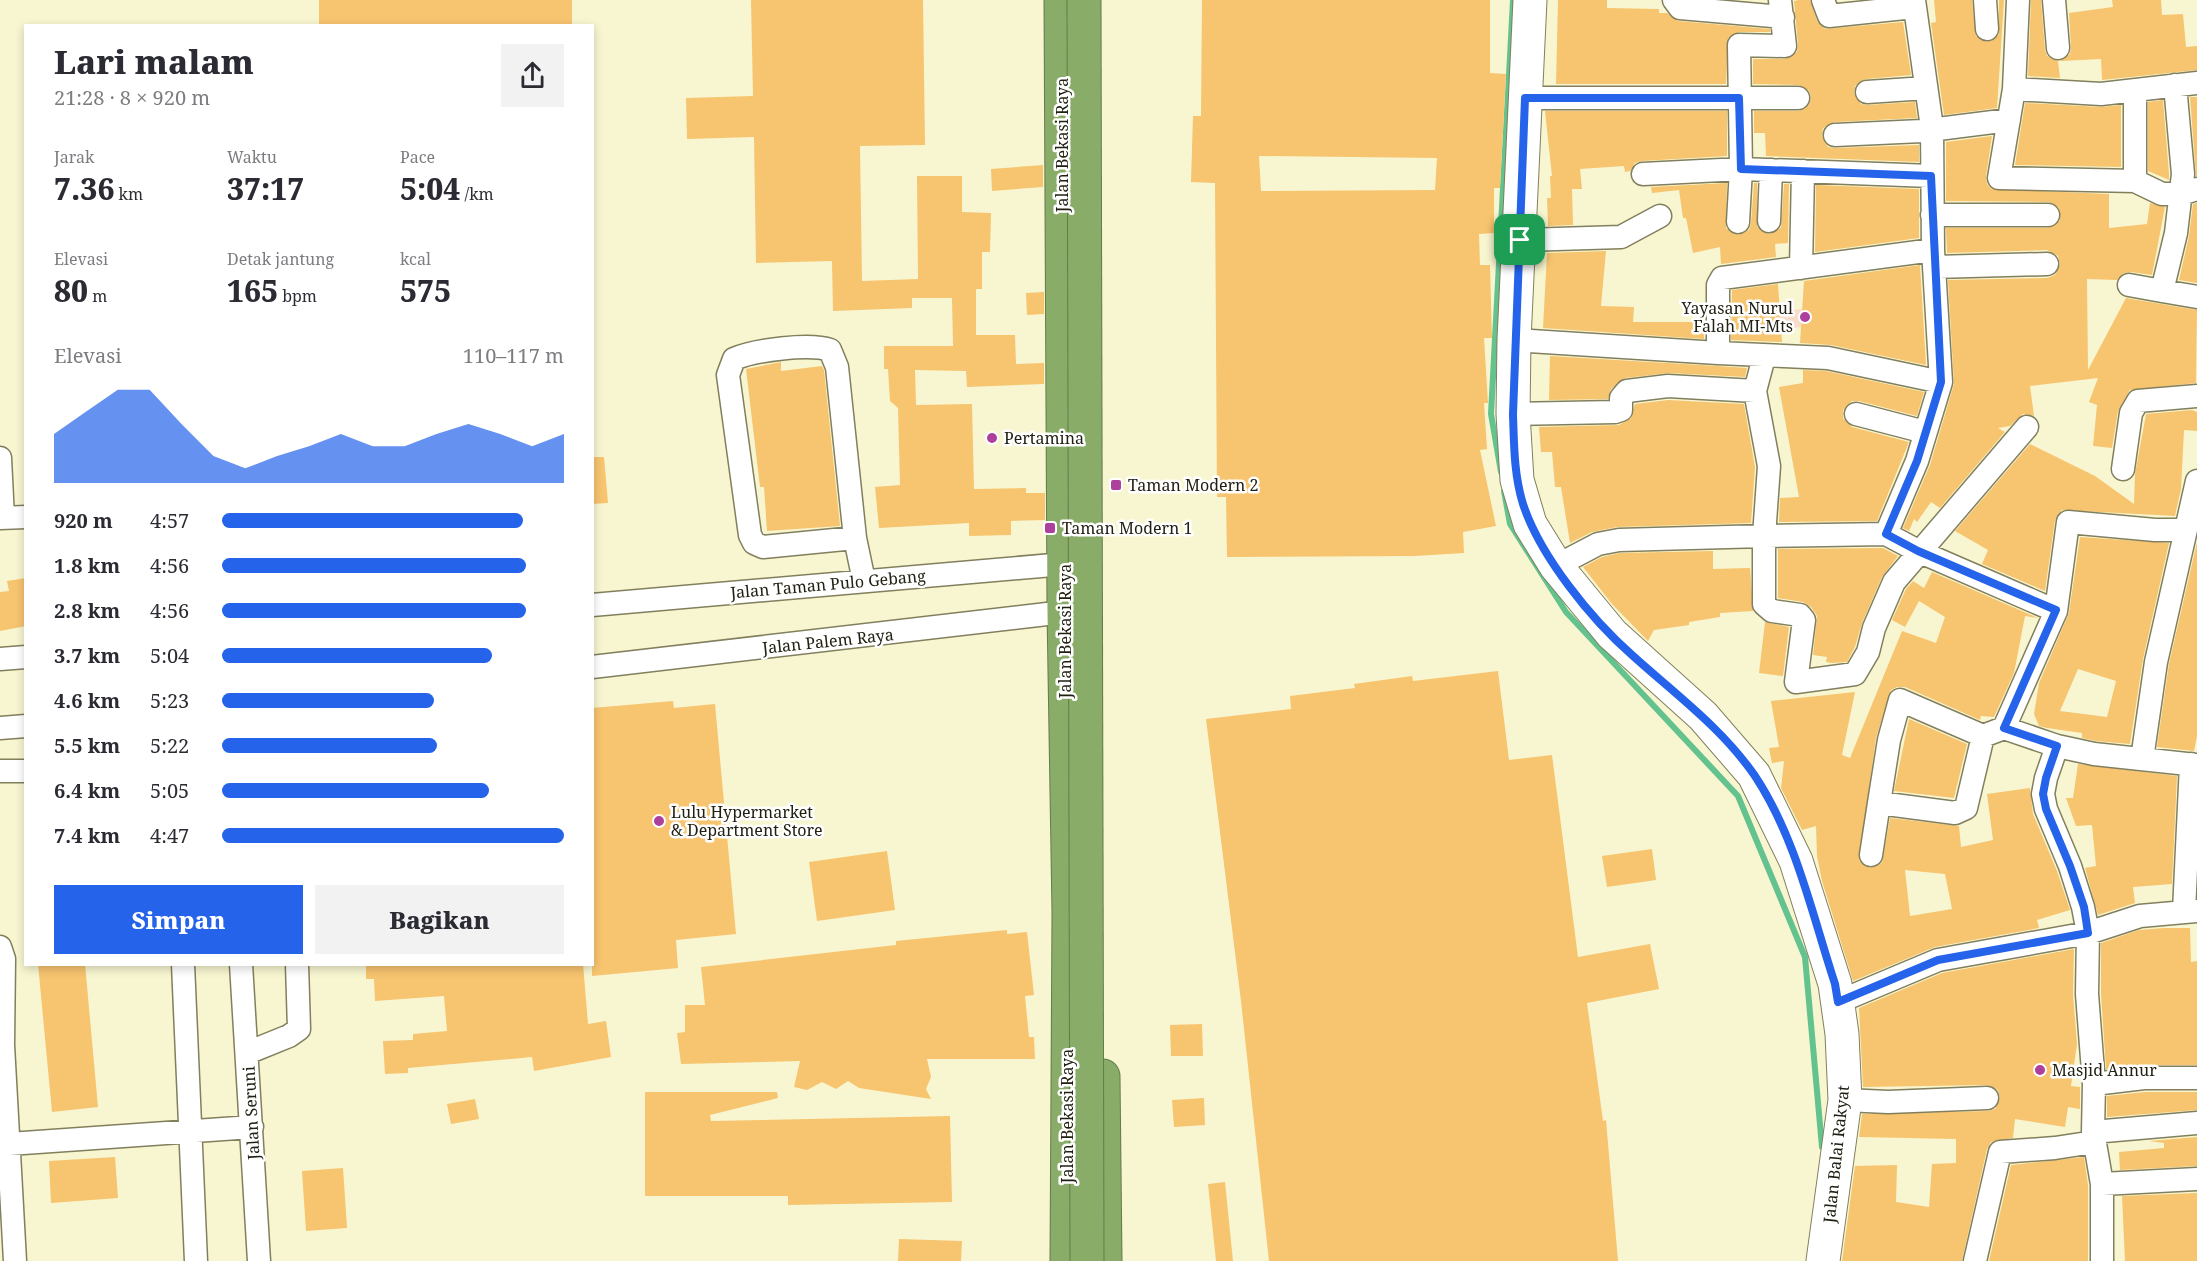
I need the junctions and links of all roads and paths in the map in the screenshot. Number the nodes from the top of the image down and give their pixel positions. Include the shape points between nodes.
1 (1061, 0) edge
2 (1084, 0) edge
3 (1097, 0) edge
4 (1530, 0) edge
5 (1674, 0) edge
6 (1823, 0) edge
7 (1985, 0) edge
8 (2018, 0) edge
9 (2054, 0) edge
10 (1914, 3) edge
11 (1781, 8) edge
12 (1987, 29) dead end
13 (2058, 48) dead end
14 (2197, 83) edge
15 (2175, 85) junction
16 (1926, 88) junction
17 (2014, 89) junction
18 (2135, 91) junction
19 (1868, 92) dead end
20 (1525, 98) junction
21 (1739, 98) junction
22 (1798, 98) dead end
23 (2009, 120) junction
24 (1932, 128) junction
25 (1835, 135) dead end
26 (1741, 169) junction
27 (1770, 170) junction
28 (1803, 171) junction
29 (1643, 174) dead end
30 (1931, 176) junction
31 (2135, 182) junction
32 (2189, 192) edge
33 (1932, 215) junction
34 (2048, 215) dead end
35 (1660, 216) dead end
36 (1769, 221) dead end
37 (1738, 222) dead end
38 (1520, 240) junction
39 (1933, 258) junction
40 (2047, 264) dead end
41 (1801, 268) junction
42 (2129, 285) dead end
43 (2162, 291) junction
44 (2197, 297) edge
45 (1514, 340) junction
46 (1718, 353) junction
47 (1764, 357) junction
48 (1941, 382) junction
49 (1755, 392) junction
50 (2197, 396) edge
51 (1513, 414) junction
52 (1856, 414) dead end
53 (2027, 427) dead end
54 (1925, 432) junction
55 (0, 458) edge
56 (2123, 469) dead end
57 (2197, 481) edge
58 (24, 516) edge
59 (1, 518) edge
60 (2185, 530) junction
61 (1886, 534) junction
62 (1764, 536) junction
63 (855, 538) junction
64 (1918, 551) junction
65 (1064, 564) junction
66 (1556, 566) junction
67 (864, 582) junction
68 (594, 605) edge
69 (2056, 610) junction
70 (1064, 627) junction
71 (1100, 642) junction
72 (24, 657) edge
73 (0, 660) edge
74 (594, 667) edge
75 (24, 726) edge
76 (0, 728) edge
77 (1994, 732) junction
78 (2057, 746) junction
79 (2142, 759) junction
80 (2194, 765) edge
81 (0, 771) edge
82 (24, 771) edge
83 (1879, 802) junction
84 (1067, 838) junction
85 (1101, 840) junction
86 (1871, 855) dead end
87 (2191, 911) edge
88 (2088, 933) junction
89 (0, 947) edge
90 (183, 966) edge
91 (241, 966) edge
92 (297, 966) edge
93 (1838, 1002) junction
94 (247, 1053) junction
95 (2197, 1078) edge
96 (2094, 1084) junction
97 (1987, 1098) dead end
98 (1845, 1100) junction
99 (2197, 1123) edge
100 (252, 1127) junction
101 (191, 1132) junction
102 (2094, 1137) junction
103 (9, 1144) junction
104 (2197, 1179) edge
105 (2102, 1184) junction
106 (1067, 1215) junction
107 (1104, 1220) junction
108 (15, 1261) edge
109 (196, 1261) edge
110 (259, 1261) edge
111 (1067, 1261) edge
112 (1087, 1261) edge
113 (1105, 1261) edge
114 (1823, 1261) edge
115 (1975, 1261) edge
116 (2102, 1261) edge

1 - 65 highway, Jalan Bekasi Raya
2 - 112 highway, bridge
3 - 71 highway
4 - 20 street, Jalan Balai Rakyat
5 - 11 street via 1680,8
6 - 10 street via 1829,16
7 - 12 street
8 - 17 street
9 - 13 street
10 - 16 street
11 - 21 street via 1785,46 1739,45
14 - 15 street
15 - 18 street
15 - 32 street via 2183,174
16 - 19 street
16 - 24 street
17 - 18 street via 2101,94
17 - 23 street
18 - 31 street
20 - 21 street
20 - 38 street, Jalan Balai Rakyat
21 - 22 street
21 - 26 street
23 - 24 street
23 - 31 street via 1999,177
24 - 25 street
24 - 30 street
26 - 27 street
26 - 29 street
26 - 37 street
27 - 28 street
27 - 36 street
28 - 30 street
28 - 41 street
30 - 33 street
31 - 32 street via 2162,194
32 - 43 street
33 - 34 street
33 - 39 street
35 - 38 street via 1621,237
38 - 45 street, Jalan Balai Rakyat
39 - 40 street
39 - 41 street
39 - 48 street
41 - 46 street via 1722,278 1718,285
42 - 43 street
43 - 44 street
45 - 46 street
45 - 51 street, Jalan Balai Rakyat
46 - 47 street
47 - 48 street via 1828,358
47 - 49 street
48 - 54 street
49 - 51 street via 1668,386 1627,391 1621,410 1615,412
49 - 62 street via 1768,454
50 - 56 street via 2138,401 2131,413
51 - 66 street, Jalan Balai Rakyat via 1522,503
52 - 54 street
53 - 64 street
54 - 61 street
55 - 59 street
57 - 60 street
58 - 59 street
60 - 69 street via 2068,522
60 - 79 street via 2156,662
61 - 62 street
61 - 64 street
62 - 64 street via 1764,604 1772,611 1800,615 1804,620 1796,682 1856,674 1894,582
62 - 66 street via 1619,540 1598,544
63 - 63 street via 837,367 830,350 789,349 734,359 728,375 754,543 763,547
63 - 67 street
64 - 69 street
65 - 67 street, Jalan Taman Pulo Gebang
65 - 70 highway, Jalan Bekasi Raya
66 - 93 street, Jalan Balai Rakyat via 1612,634 1703,717 1754,776 1796,861
67 - 68 street, Jalan Taman Pulo Gebang
69 - 77 street
70 - 71 highway
70 - 74 street, Jalan Palem Raya
70 - 84 highway, Jalan Bekasi Raya
71 - 85 highway
72 - 73 street
75 - 76 street
77 - 78 street
77 - 83 street via 1962,812
77 - 83 street via 1900,700
78 - 79 street
78 - 88 street via 2043,794 2084,907
79 - 80 street
80 - 87 street
81 - 82 street
83 - 86 street
84 - 85 highway
84 - 106 highway, Jalan Bekasi Raya
85 - 107 highway
87 - 88 street via 2140,916
88 - 93 street via 1938,960
88 - 96 street via 2087,994
89 - 103 street via 4,958 3,1045
90 - 101 street
91 - 94 street, Jalan Seruni
92 - 94 street via 299,1029
93 - 98 street, Jalan Balai Rakyat
94 - 100 street, Jalan Seruni
95 - 96 street via 2144,1078
96 - 102 street
97 - 98 street
98 - 114 street, Jalan Balai Rakyat
99 - 102 street
100 - 101 street
100 - 110 street, Jalan Seruni
101 - 103 street
101 - 109 street
102 - 105 street
102 - 115 street via 2055,1148 2000,1152
103 - 108 street
104 - 105 street
105 - 116 street
106 - 107 highway
106 - 111 highway, Jalan Bekasi Raya
107 - 113 highway

